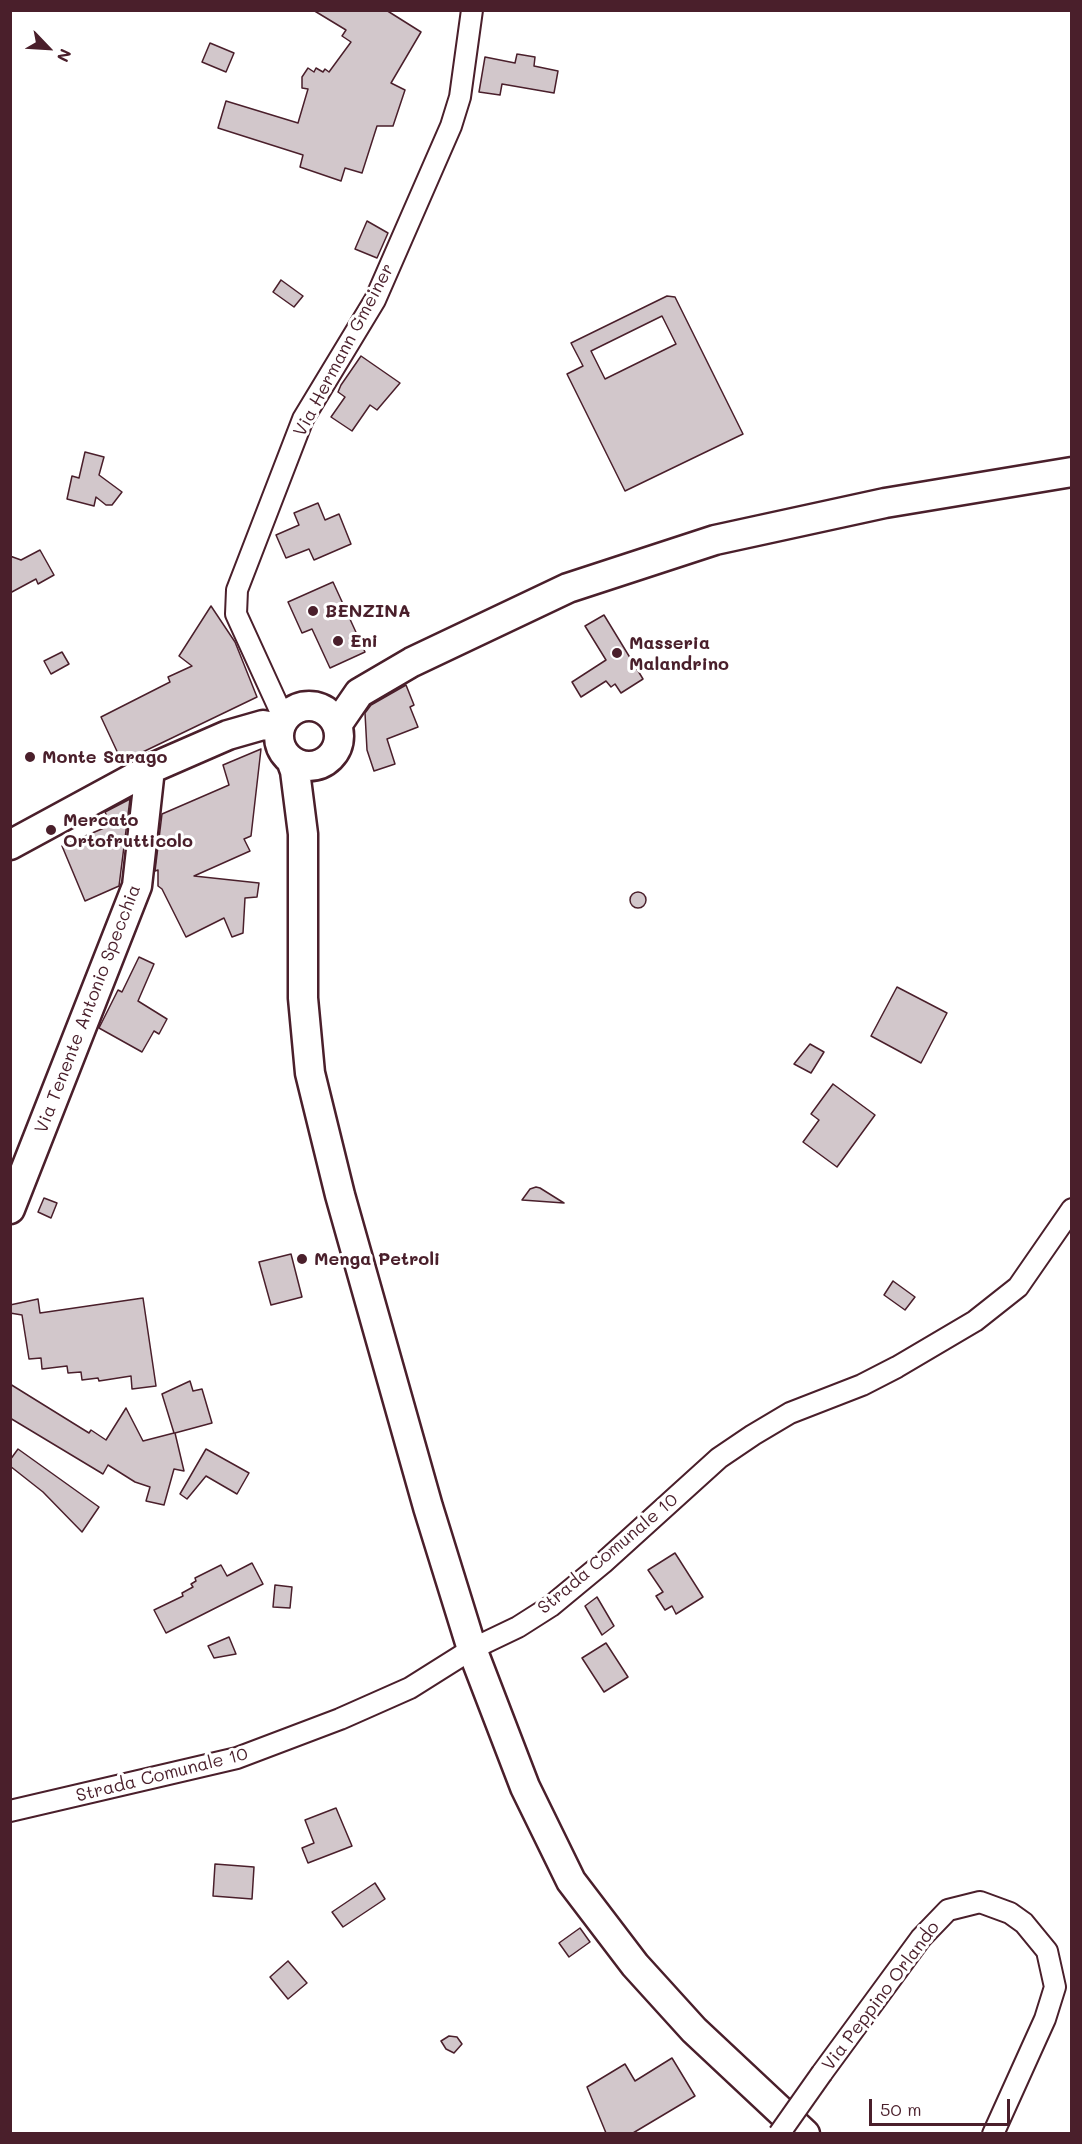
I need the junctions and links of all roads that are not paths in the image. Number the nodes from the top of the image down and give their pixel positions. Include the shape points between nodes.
1 (472, 10) edge
2 (1071, 472) edge
3 (412, 662) junction
4 (313, 706) junction
5 (337, 725) junction
6 (283, 738) junction
7 (323, 762) junction
8 (150, 769) junction
9 (303, 834) junction
10 (10, 845) edge
11 (10, 1209) edge
12 (1071, 1209) edge
13 (472, 1649) junction
14 (10, 1811) edge
15 (779, 2133) edge
16 (805, 2133) edge
17 (993, 2133) edge

1 - 6 street, Via Hermann Gmeiner via 460,97 451,126 375,300 303,419 237,590 236,614
2 - 3 main road via 885,503 716,540 568,588
3 - 4 main road via 327,694
3 - 5 main road via 359,693
4 - 5 main road via 326,711
4 - 6 main road via 300,707
5 - 7 main road via 337,747
6 - 7 main road via 303,765
6 - 8 main road via 228,735
6 - 9 main road via 296,771
7 - 9 main road via 311,791
8 - 10 main road
8 - 11 main road, Via Tenente Antonio Specchia via 138,886
9 - 13 main road via 303,998 310,1073 340,1195
12 - 13 street, Strada Comunale 10 via 1018,1287 975,1321 862,1385 790,1413 753,1435 719,1458 551,1606
13 - 14 street, Strada Comunale 10 via 410,1688 237,1758
13 - 16 main road via 525,1787 571,1881 635,1965 694,2030
15 - 17 street, Via Peppino Orlando, bridge via 921,1938 948,1910 980,1902 1024,1923 1047,1951 1055,1987 1045,2019

